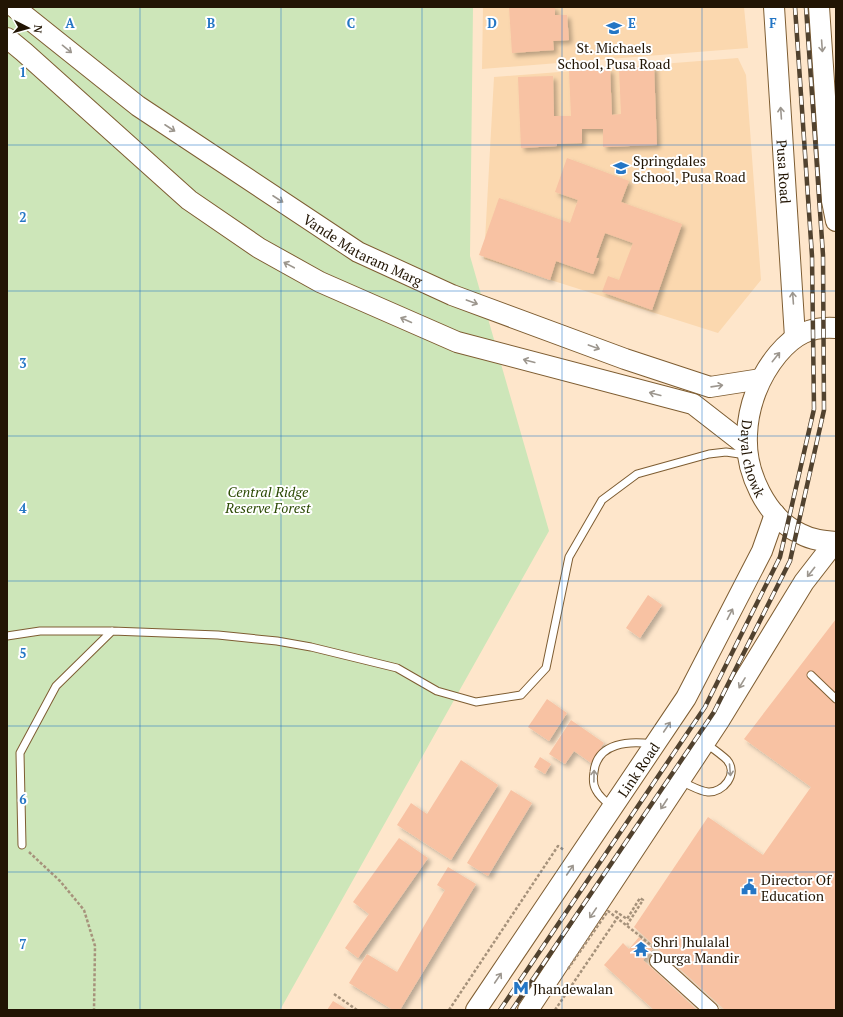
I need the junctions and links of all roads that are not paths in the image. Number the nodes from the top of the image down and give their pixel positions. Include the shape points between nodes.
1 (14, 7) edge
2 (774, 7) edge
3 (819, 7) edge
4 (7, 38) edge
5 (836, 221) edge
6 (836, 328) edge
7 (795, 337) junction
8 (761, 379) junction
9 (748, 450) junction
10 (775, 514) junction
11 (835, 542) edge
12 (112, 631) junction
13 (7, 636) edge
14 (811, 675) dead end
15 (836, 699) edge
16 (705, 743) junction
17 (655, 744) junction
18 (680, 781) junction
19 (612, 808) junction
20 (22, 845) road end
21 (657, 961) dead end
22 (476, 1010) edge
23 (528, 1010) edge
24 (711, 1010) edge

1 -> 8 main road, Vande Mataram Marg via 138,106 358,252 452,295 625,359 710,387
7 -> 2 main road, Pusa Road
3 -> 5 main road via 832,201
9 -> 4 main road via 693,404 456,342 320,282 259,248 189,200
6 - 7 main road, Dayal chowk via 817,329
8 -> 7 main road, Dayal chowk via 776,357
8 - 9 main road, Dayal chowk via 751,407
9 - 10 main road, Dayal chowk via 756,482
9 - 12 lane via 709,454 636,474 602,500 569,557 546,668 521,695 476,702 437,691 397,668 277,641 218,635
10 - 11 main road, Dayal chowk via 787,526 802,535
17 -> 10 main road, Link Road via 686,698 762,551
11 -> 16 main road via 804,582
12 - 13 lane via 40,631
12 - 20 lane via 56,686 20,753
14 - 15 lane
16 - 18 main road
16 -> 18 lane via 730,764 728,782 720,790 707,792
17 - 19 main road, Link Road
19 -> 17 lane via 594,785 594,768 600,757 615,745 640,742
18 -> 23 main road
22 -> 19 main road, Link Road
21 - 24 street

